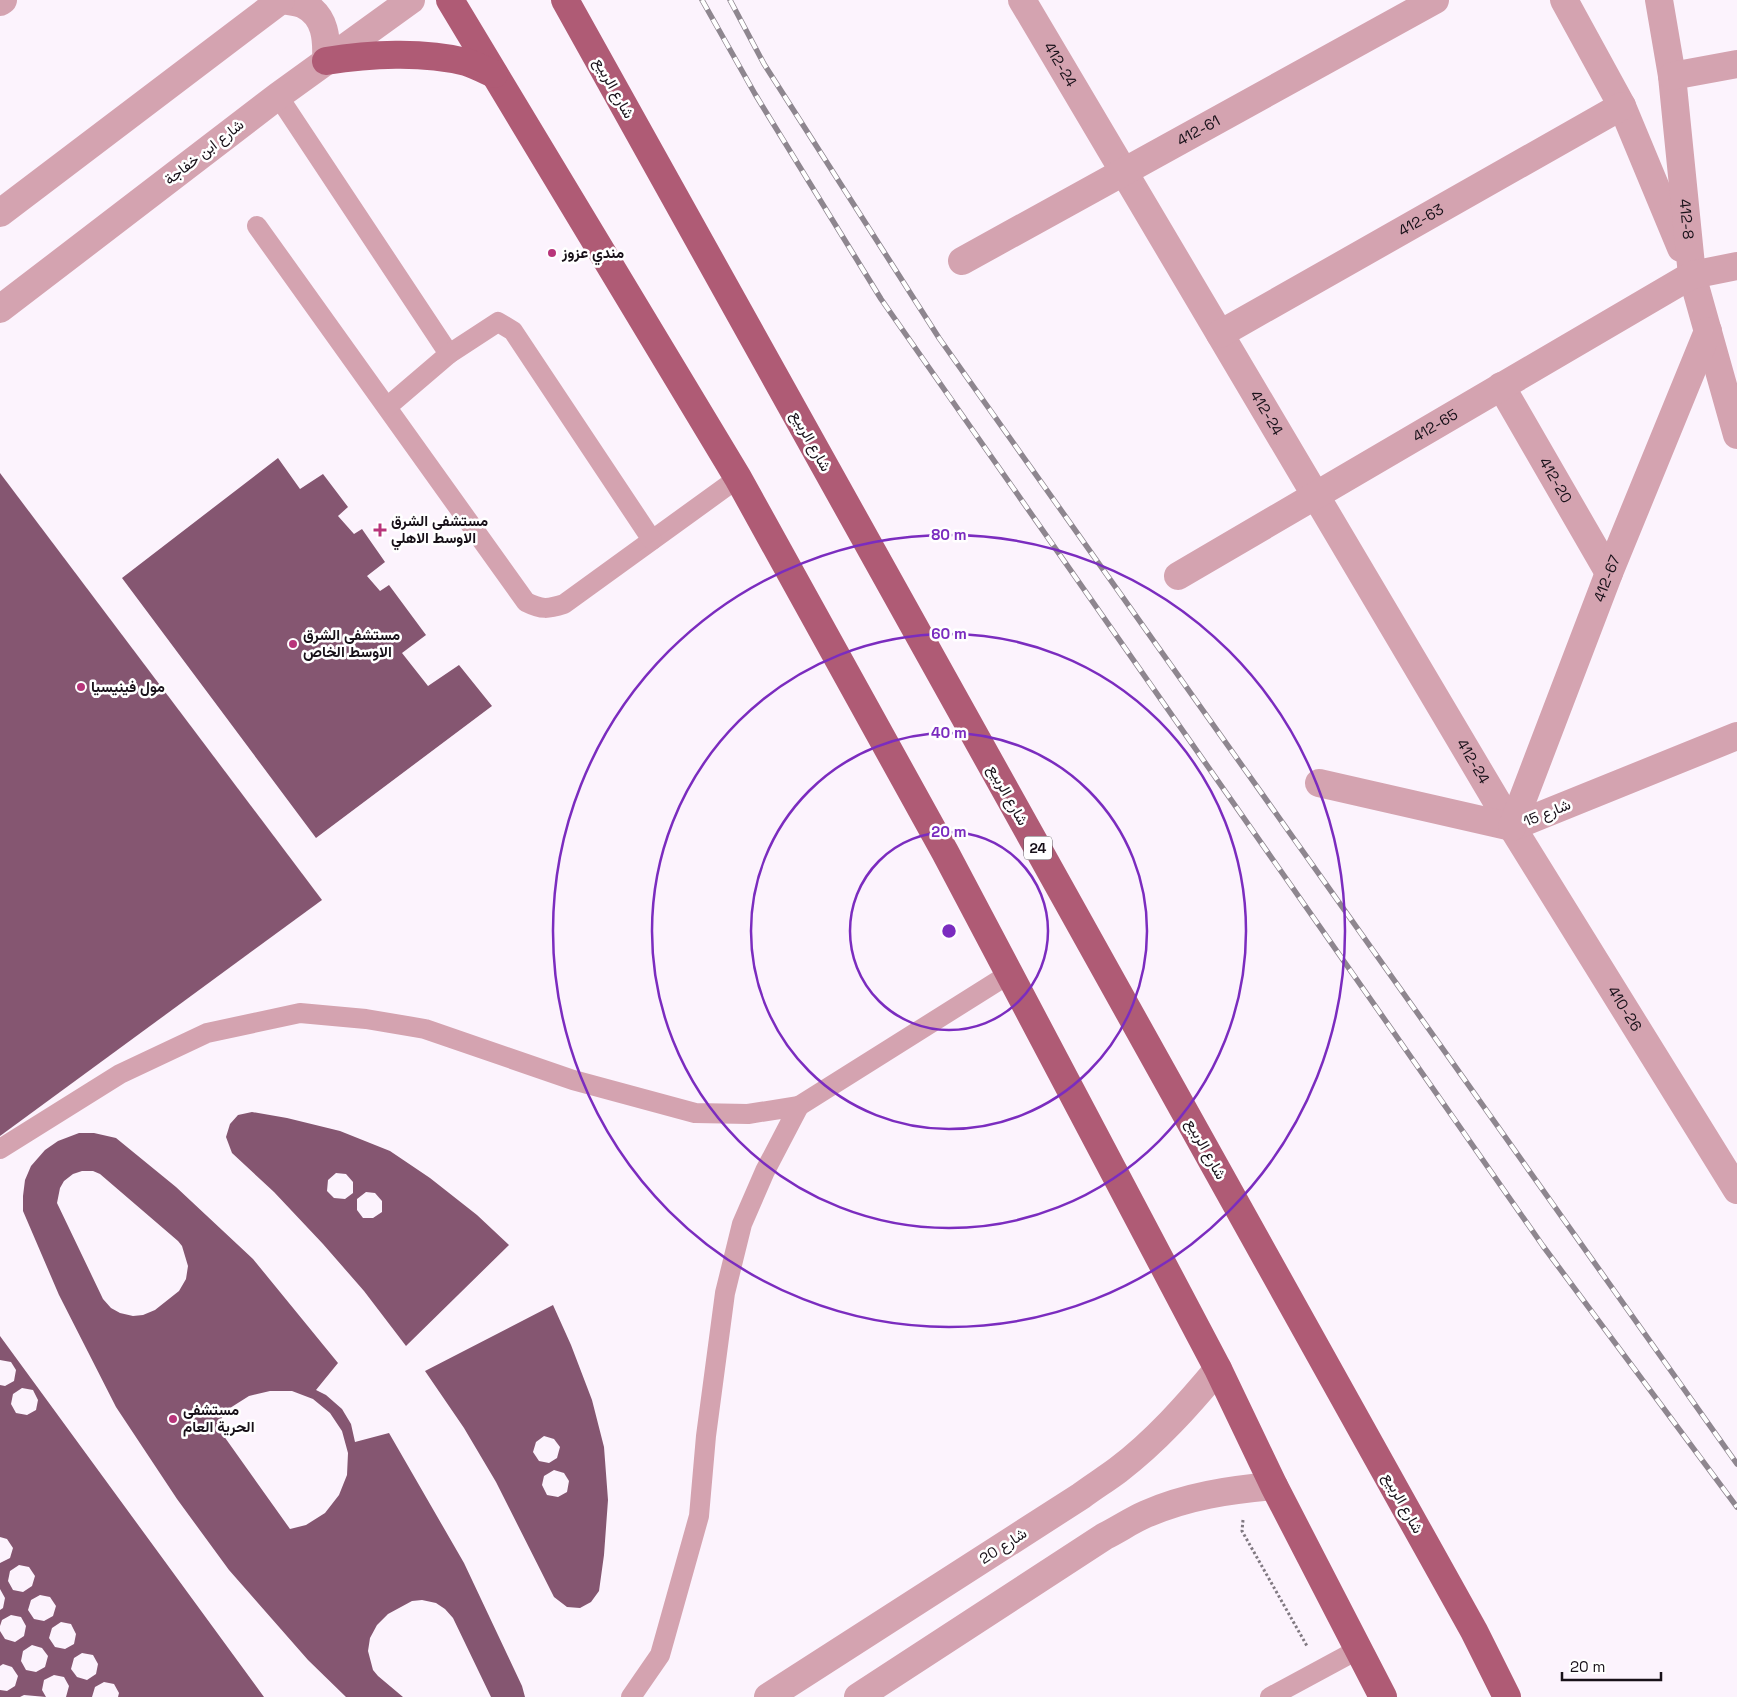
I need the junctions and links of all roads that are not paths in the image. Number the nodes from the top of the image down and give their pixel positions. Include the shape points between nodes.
1 (283, 0) edge
2 (410, 0) edge
3 (450, 0) edge
4 (565, 0) edge
5 (1022, 0) edge
6 (1435, 0) edge
7 (1564, 0) edge
8 (1659, 0) edge
9 (326, 61) junction
10 (1737, 64) edge
11 (494, 74) junction
12 (1672, 76) junction
13 (278, 96) junction
14 (1622, 106) junction
15 (1124, 172) junction
16 (0, 213) edge
17 (257, 226) dead end
18 (962, 261) dead end
19 (1737, 266) edge
20 (1692, 275) junction
21 (0, 309) edge
22 (1708, 331) junction
23 (1220, 334) junction
24 (449, 354) junction
25 (1501, 386) junction
26 (386, 407) junction
27 (1737, 435) edge
28 (738, 478) junction
29 (1316, 496) junction
30 (652, 540) junction
31 (1609, 573) junction
32 (1178, 576) dead end
33 (1736, 738) edge
34 (1319, 783) dead end
35 (1512, 827) junction
36 (1010, 974) junction
37 (799, 1106) junction
38 (0, 1149) edge
39 (1737, 1190) edge
40 (1218, 1369) junction
41 (1274, 1486) junction
42 (1358, 1649) junction
43 (631, 1697) edge
44 (768, 1697) edge
45 (858, 1697) edge
46 (1270, 1697) edge
47 (1383, 1697) edge
48 (1507, 1697) edge

1 - 9 street via 304,5 317,16 325,30
1 - 16 street
2 - 9 street, شارع ابن خفاجة
3 - 11 main road
4 - 48 main road, شارع الربيع / 24 via 1464,1613
5 - 15 street, 412-24
6 - 15 street, 412-61
7 - 14 street
8 - 12 street, 412-8
9 - 11 main road via 375,56 435,57 467,62
9 - 13 street, شارع ابن خفاجة
10 - 12 street
11 - 28 main road
12 - 20 street, 412-8
13 - 21 street, شارع ابن خفاجة
13 - 24 lane
14 - 20 street
14 - 23 street, 412-63
15 - 18 street, 412-61
15 - 23 street, 412-24
17 - 26 lane
19 - 20 street, 412-65
20 - 22 street, 412-8
20 - 25 street, 412-65
22 - 27 street, 412-8
22 - 31 street, 412-67
23 - 29 street, 412-24
24 - 26 lane
24 - 30 lane via 498,322 513,331
25 - 29 street, 412-65
25 - 31 street, 412-20
26 - 30 lane via 526,602 538,608 564,604
28 - 30 lane
28 - 36 main road
29 - 32 street, 412-65
29 - 35 street, 412-24
31 - 35 street, 412-67
33 - 35 street, شارع 15
34 - 35 street, شارع 15
35 - 39 street, 410-26
36 - 37 lane
36 - 40 main road
37 - 38 lane via 748,1114 695,1113 573,1080 425,1030 366,1018 300,1013 207,1033 120,1074
37 - 43 lane via 742,1224 724,1293 699,1516 660,1656
40 - 41 main road
40 - 44 street, شارع 20 via 1188,1405 1119,1469
41 - 42 main road
41 - 45 street via 1186,1499 1144,1514
42 - 46 lane
42 - 47 main road

